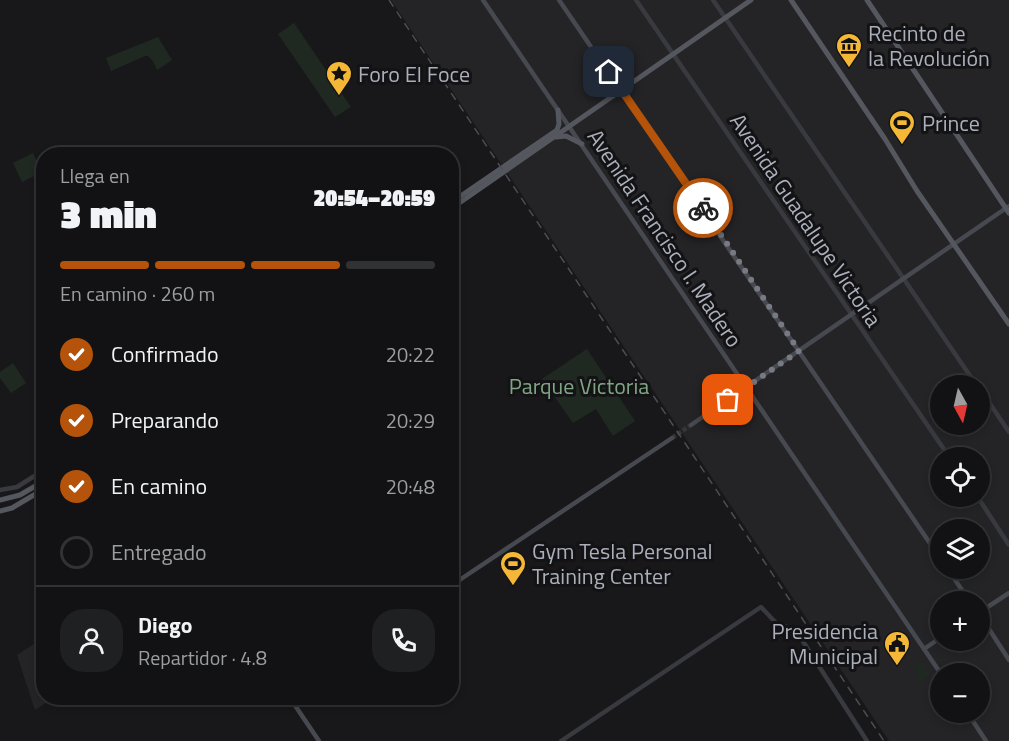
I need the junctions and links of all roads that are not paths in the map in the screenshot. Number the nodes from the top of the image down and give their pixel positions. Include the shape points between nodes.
1 (483, 0) edge
2 (559, 0) edge
3 (636, 0) edge
4 (713, 0) edge
5 (751, 0) edge
6 (791, 0) edge
7 (867, 0) edge
8 (725, 18) junction
9 (673, 54) junction
10 (621, 90) junction
11 (558, 110) junction
12 (570, 126) junction
13 (552, 138) junction
14 (582, 144) junction
15 (459, 197) edge
16 (459, 203) edge
17 (1008, 209) edge
18 (954, 244) junction
19 (904, 279) junction
20 (851, 315) junction
21 (1009, 324) edge
22 (799, 351) junction
23 (969, 375) edge
24 (746, 388) junction
25 (990, 404) edge
26 (691, 425) tunnel mouth
27 (1009, 432) edge
28 (672, 438) tunnel mouth
29 (942, 447) edge
30 (36, 475) edge
31 (36, 486) edge
32 (0, 490) edge
33 (36, 494) edge
34 (0, 500) edge
35 (984, 507) edge
36 (0, 511) edge
37 (930, 543) edge
38 (1009, 545) edge
39 (459, 580) edge
40 (1009, 593) edge
41 (990, 607) edge
42 (990, 630) edge
43 (930, 645) edge
44 (924, 649) junction
45 (1009, 660) edge
46 (933, 663) edge
47 (295, 705) edge
48 (975, 723) edge
49 (319, 741) edge
50 (561, 741) edge
51 (867, 741) edge
52 (987, 741) edge

1 - 11 main road, Avenida Francisco I. Madero
2 - 10 main road
3 - 9 street, Avenida Guadalupe Victoria
4 - 8 street
5 - 8 main road
6 - 18 main road
7 - 17 main road
8 - 9 main road
8 - 19 street
9 - 10 main road
9 - 20 street, Avenida Guadalupe Victoria
10 - 12 main road
10 - 22 main road
11 - 12 main road, Avenida Francisco I. Madero
11 - 15 main road via 557,130
12 - 13 main road
12 - 14 main road, Avenida Francisco I. Madero
13 - 14 main road via 566,136
13 - 16 main road
14 - 24 main road, Avenida Francisco I. Madero
17 - 18 main road
18 - 19 main road
18 - 21 main road
19 - 20 main road
19 - 23 street
20 - 22 main road
20 - 29 street, Avenida Guadalupe Victoria
22 - 24 main road
22 - 37 main road
24 - 26 main road
24 - 44 main road, Avenida Francisco I. Madero
25 - 27 street
28 - 39 main road
30 - 32 street via 17,487
31 - 34 main road
33 - 36 main road
35 - 38 street
40 - 41 main road
42 - 45 main road
43 - 44 main road
44 - 46 main road, Avenida Francisco I. Madero
47 - 49 main road
48 - 52 main road
50 - 51 street via 761,607 777,624 797,632

